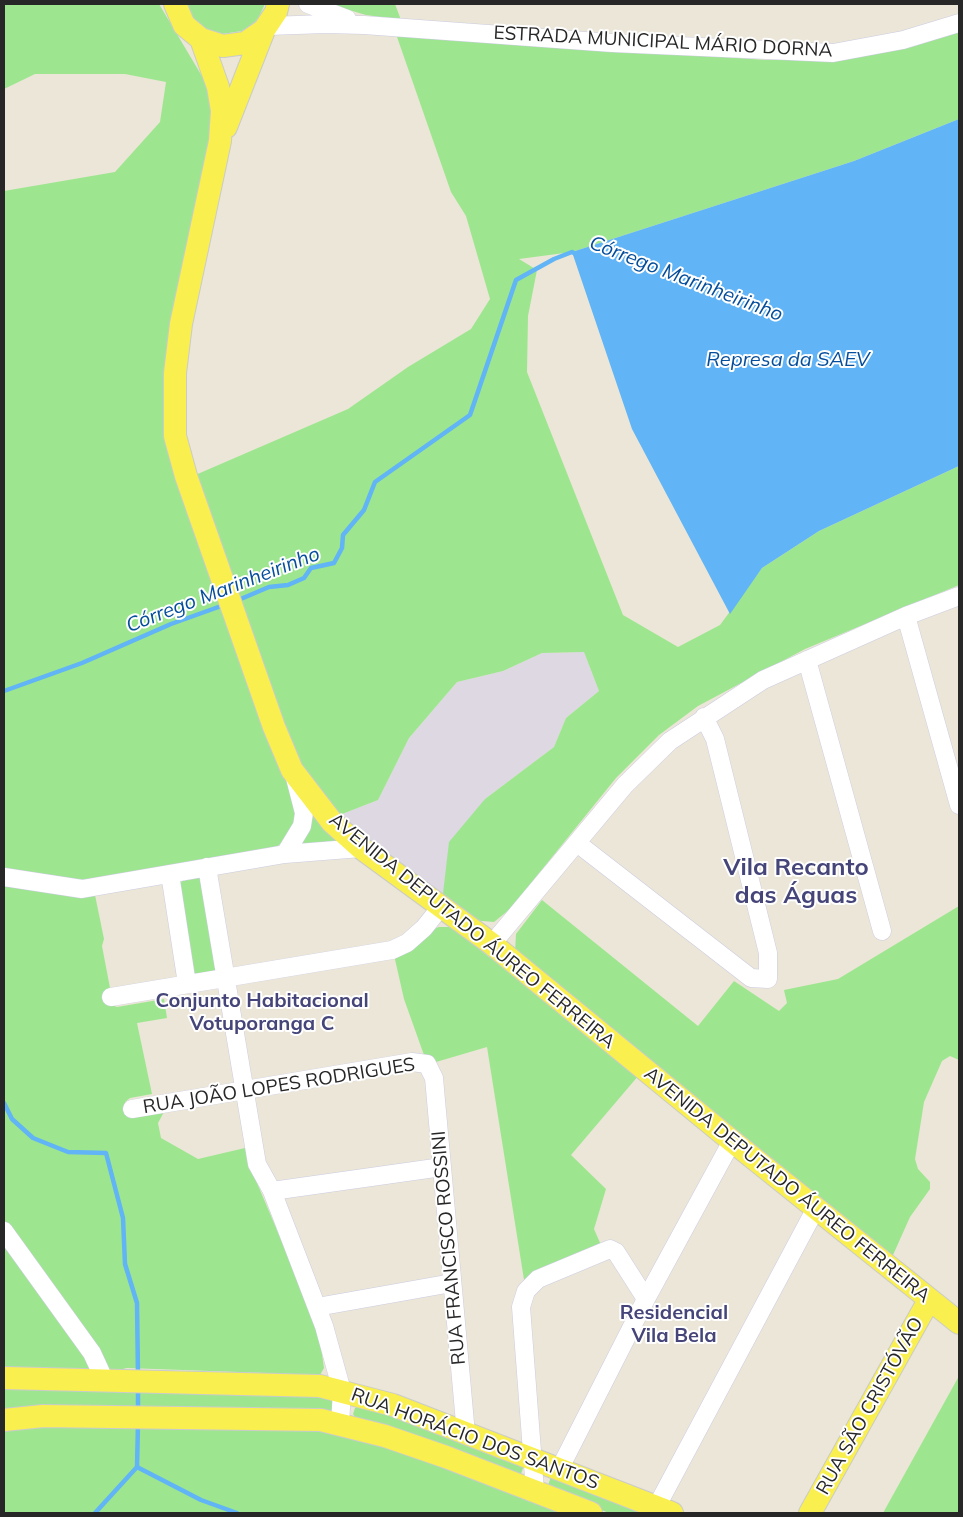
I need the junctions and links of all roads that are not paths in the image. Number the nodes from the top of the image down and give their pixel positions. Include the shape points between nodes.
1 (174, 4) edge
2 (278, 4) edge
3 (308, 4) edge
4 (959, 23) edge
5 (364, 25) junction
6 (266, 28) junction
7 (201, 40) junction
8 (220, 142) junction
9 (959, 596) edge
10 (906, 616) junction
11 (807, 660) junction
12 (704, 717) junction
13 (292, 770) junction
14 (959, 805) edge
15 (577, 843) junction
16 (361, 848) junction
17 (285, 854) junction
18 (207, 867) junction
19 (170, 874) junction
20 (4, 877) edge
21 (440, 908) junction
22 (882, 931) dead end
23 (492, 944) junction
24 (224, 979) junction
25 (188, 984) junction
26 (111, 998) dead end
27 (427, 1064) joint
28 (243, 1089) junction
29 (132, 1108) dead end
30 (732, 1141) junction
31 (442, 1167) junction
32 (272, 1191) junction
33 (816, 1208) junction
34 (4, 1231) edge
35 (452, 1283) junction
36 (646, 1299) junction
37 (929, 1300) junction
38 (317, 1307) junction
39 (959, 1323) edge
40 (4, 1378) edge
41 (104, 1379) junction
42 (342, 1391) junction
43 (4, 1420) edge
44 (340, 1424) junction
45 (466, 1434) junction
46 (534, 1460) junction
47 (559, 1470) junction
48 (535, 1491) junction
49 (665, 1510) edge
50 (591, 1513) edge
51 (810, 1513) edge

1 - 7 main road via 184,25
2 - 6 main road, AVENIDA DEPUTADO ÁUREO FERREIRA
3 - 5 street
4 - 5 street, ESTRADA MUNICIPAL MÁRIO DORNA via 902,40 833,53 612,43
5 - 6 street
6 - 7 main road via 245,42 230,45
6 - 8 main road, AVENIDA DEPUTADO ÁUREO FERREIRA
7 - 8 main road, AVENIDA DEPUTADO ÁUREO FERREIRA via 218,87 222,111
8 - 13 main road, AVENIDA DEPUTADO ÁUREO FERREIRA via 181,324 174,413 179,454
9 - 10 street
10 - 11 street
10 - 14 street
11 - 12 street via 763,680
11 - 22 street
12 - 15 street via 670,742 625,785
12 - 15 street via 715,739 768,953 768,979 751,978
13 - 16 main road, AVENIDA DEPUTADO ÁUREO FERREIRA via 332,822
13 - 17 street via 304,813 302,826
15 - 23 street
16 - 17 street
16 - 21 main road, AVENIDA DEPUTADO ÁUREO FERREIRA
17 - 18 street
18 - 19 street
18 - 24 street
19 - 20 street via 82,889
19 - 25 street
21 - 23 main road, AVENIDA DEPUTADO ÁUREO FERREIRA
21 - 24 street via 407,943 392,950
23 - 30 main road, AVENIDA DEPUTADO ÁUREO FERREIRA
24 - 25 street
24 - 28 street
25 - 26 street
27 - 28 street, RUA JOÃO LOPES RODRIGUES via 412,1062
27 - 31 street, RUA FRANCISCO ROSSINI via 434,1078
28 - 29 street, RUA JOÃO LOPES RODRIGUES
28 - 32 street via 257,1164
30 - 33 main road, AVENIDA DEPUTADO ÁUREO FERREIRA
30 - 36 street
31 - 32 street
31 - 35 street, RUA FRANCISCO ROSSINI
32 - 38 street
33 - 37 main road, AVENIDA DEPUTADO ÁUREO FERREIRA
33 - 49 street
34 - 41 street via 92,1353
35 - 38 street
35 - 45 street, RUA FRANCISCO ROSSINI
36 - 46 street via 616,1252 610,1249 538,1279 526,1291 521,1307
36 - 47 street
37 - 39 main road, AVENIDA DEPUTADO ÁUREO FERREIRA
37 - 51 main road, RUA SÃO CRISTÓVÃO
38 - 42 street
40 - 41 main road, RUA HORÁCIO DOS SANTOS
41 - 42 main road, RUA HORÁCIO DOS SANTOS via 287,1384
42 - 44 street
42 - 45 main road, RUA HORÁCIO DOS SANTOS via 393,1405
43 - 44 main road, RUA HORÁCIO DOS SANTOS via 43,1416 153,1417 321,1420
44 - 48 main road, RUA HORÁCIO DOS SANTOS via 446,1457
45 - 46 main road, RUA HORÁCIO DOS SANTOS
46 - 47 main road, RUA HORÁCIO DOS SANTOS
46 - 48 street
47 - 49 main road, RUA HORÁCIO DOS SANTOS
48 - 50 main road, RUA HORÁCIO DOS SANTOS

